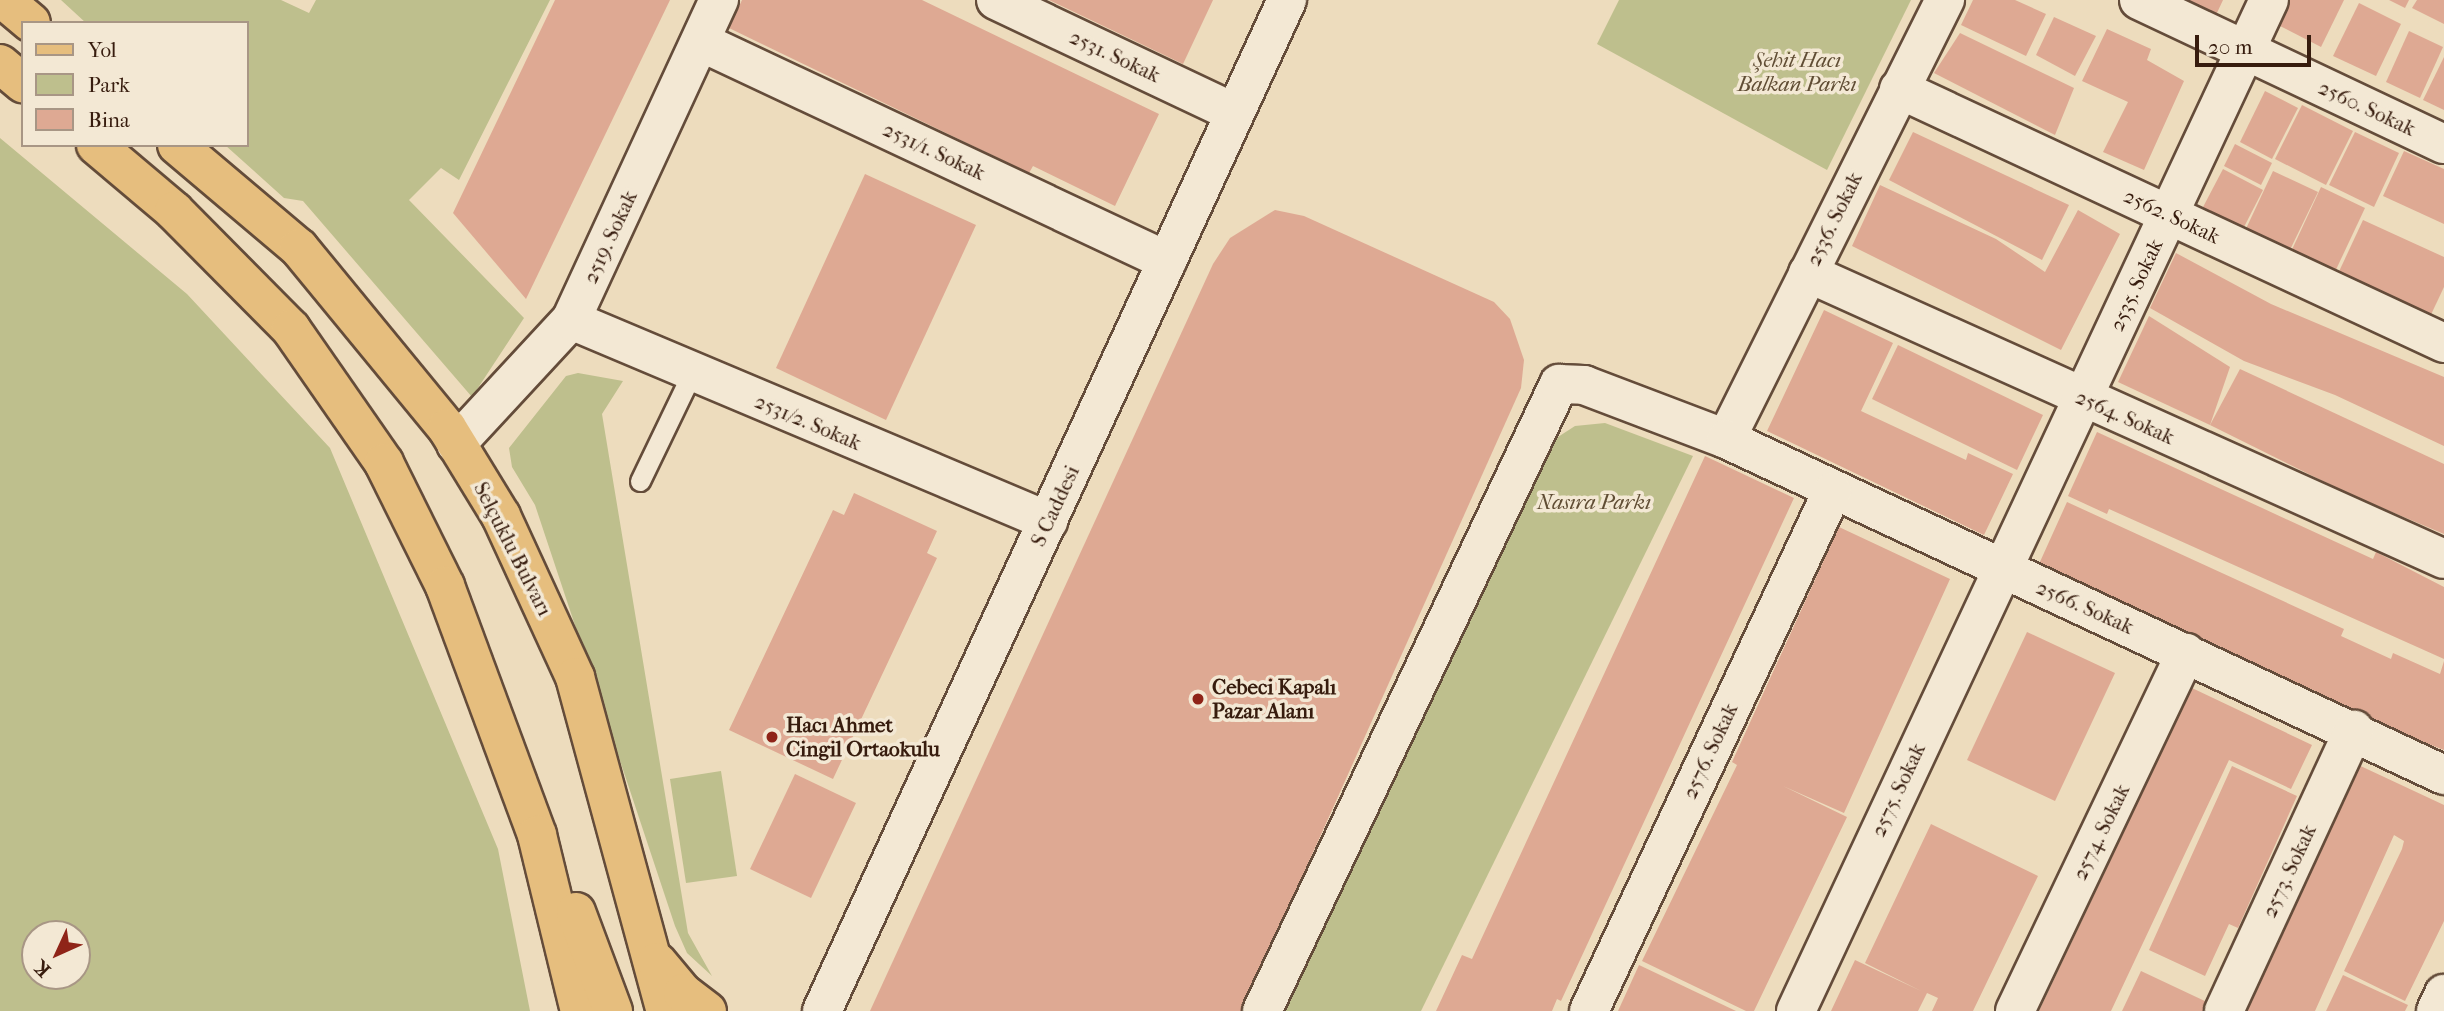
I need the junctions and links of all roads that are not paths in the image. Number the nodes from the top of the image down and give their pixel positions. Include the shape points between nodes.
1 (4, 0) edge
2 (719, 0) edge
3 (996, 0) edge
4 (1287, 0) edge
5 (1945, 0) edge
6 (2139, 0) edge
7 (2269, 0) edge
8 (29, 21) edge
9 (701, 42) junction
10 (2245, 50) junction
11 (0, 64) edge
12 (21, 81) edge
13 (1899, 89) junction
14 (1235, 113) junction
15 (2444, 144) edge
16 (98, 147) edge
17 (179, 147) edge
18 (2169, 214) junction
19 (1167, 261) junction
20 (1808, 273) junction
21 (571, 320) junction
22 (2444, 343) edge
23 (692, 373) junction
24 (2080, 397) junction
25 (1726, 439) junction
26 (456, 444) junction
27 (640, 481) dead end
28 (1832, 492) junction
29 (1048, 521) junction
30 (2444, 559) edge
31 (2001, 569) junction
32 (2186, 653) junction
33 (2354, 730) junction
34 (2444, 775) edge
35 (537, 835) junction
36 (653, 957) junction
37 (2444, 994) edge
38 (580, 1011) edge
39 (613, 1011) edge
40 (666, 1011) edge
41 (707, 1011) edge
42 (822, 1011) edge
43 (1262, 1011) edge
44 (1589, 1011) edge
45 (1796, 1011) edge
46 (2015, 1011) edge
47 (2224, 1011) edge
48 (2436, 1011) edge

1 - 8 main road
2 - 9 street, 2519. Sokak
3 - 14 street, 2531. Sokak
4 - 14 street, S Caddesi
5 - 13 street, 2536. Sokak
6 - 10 street, 2560. Sokak
7 - 10 street, 2535. Sokak
9 - 19 street, 2531/1. Sokak
9 - 21 street, 2519. Sokak
10 - 15 street, 2560. Sokak
10 - 18 street, 2535. Sokak
11 - 12 main road
13 - 18 street, 2562. Sokak
13 - 20 street, 2536. Sokak
14 - 19 street, S Caddesi
16 - 35 main road via 174,211 291,329 384,463 445,586
17 - 26 main road, Selçuklu Bulvarı via 299,248
18 - 22 street, 2562. Sokak
18 - 24 street, 2535. Sokak
19 - 29 street, S Caddesi
20 - 24 street, 2564. Sokak
20 - 25 street, 2536. Sokak
21 - 23 street, 2531/2. Sokak
21 - 26 street, 2519. Sokak
23 - 27 lane
23 - 29 street, 2531/2. Sokak
24 - 30 street, 2564. Sokak
24 - 31 street, 2535. Sokak
25 - 28 street, 2566. Sokak
25 - 43 street, 2566. Sokak via 1584,385 1559,384
26 - 36 main road, Selçuklu Bulvarı via 501,516 575,677
28 - 31 street, 2566. Sokak
28 - 44 street, 2576. Sokak
29 - 42 street, S Caddesi
31 - 32 street, 2566. Sokak
31 - 45 street, 2575. Sokak
32 - 33 street, 2566. Sokak
32 - 46 street, 2574. Sokak
33 - 34 street, 2566. Sokak
33 - 47 street, 2573. Sokak
35 - 38 main road
35 - 39 main road via 585,930
36 - 40 main road, Selçuklu Bulvarı
36 - 41 main road via 683,993
37 - 48 street

